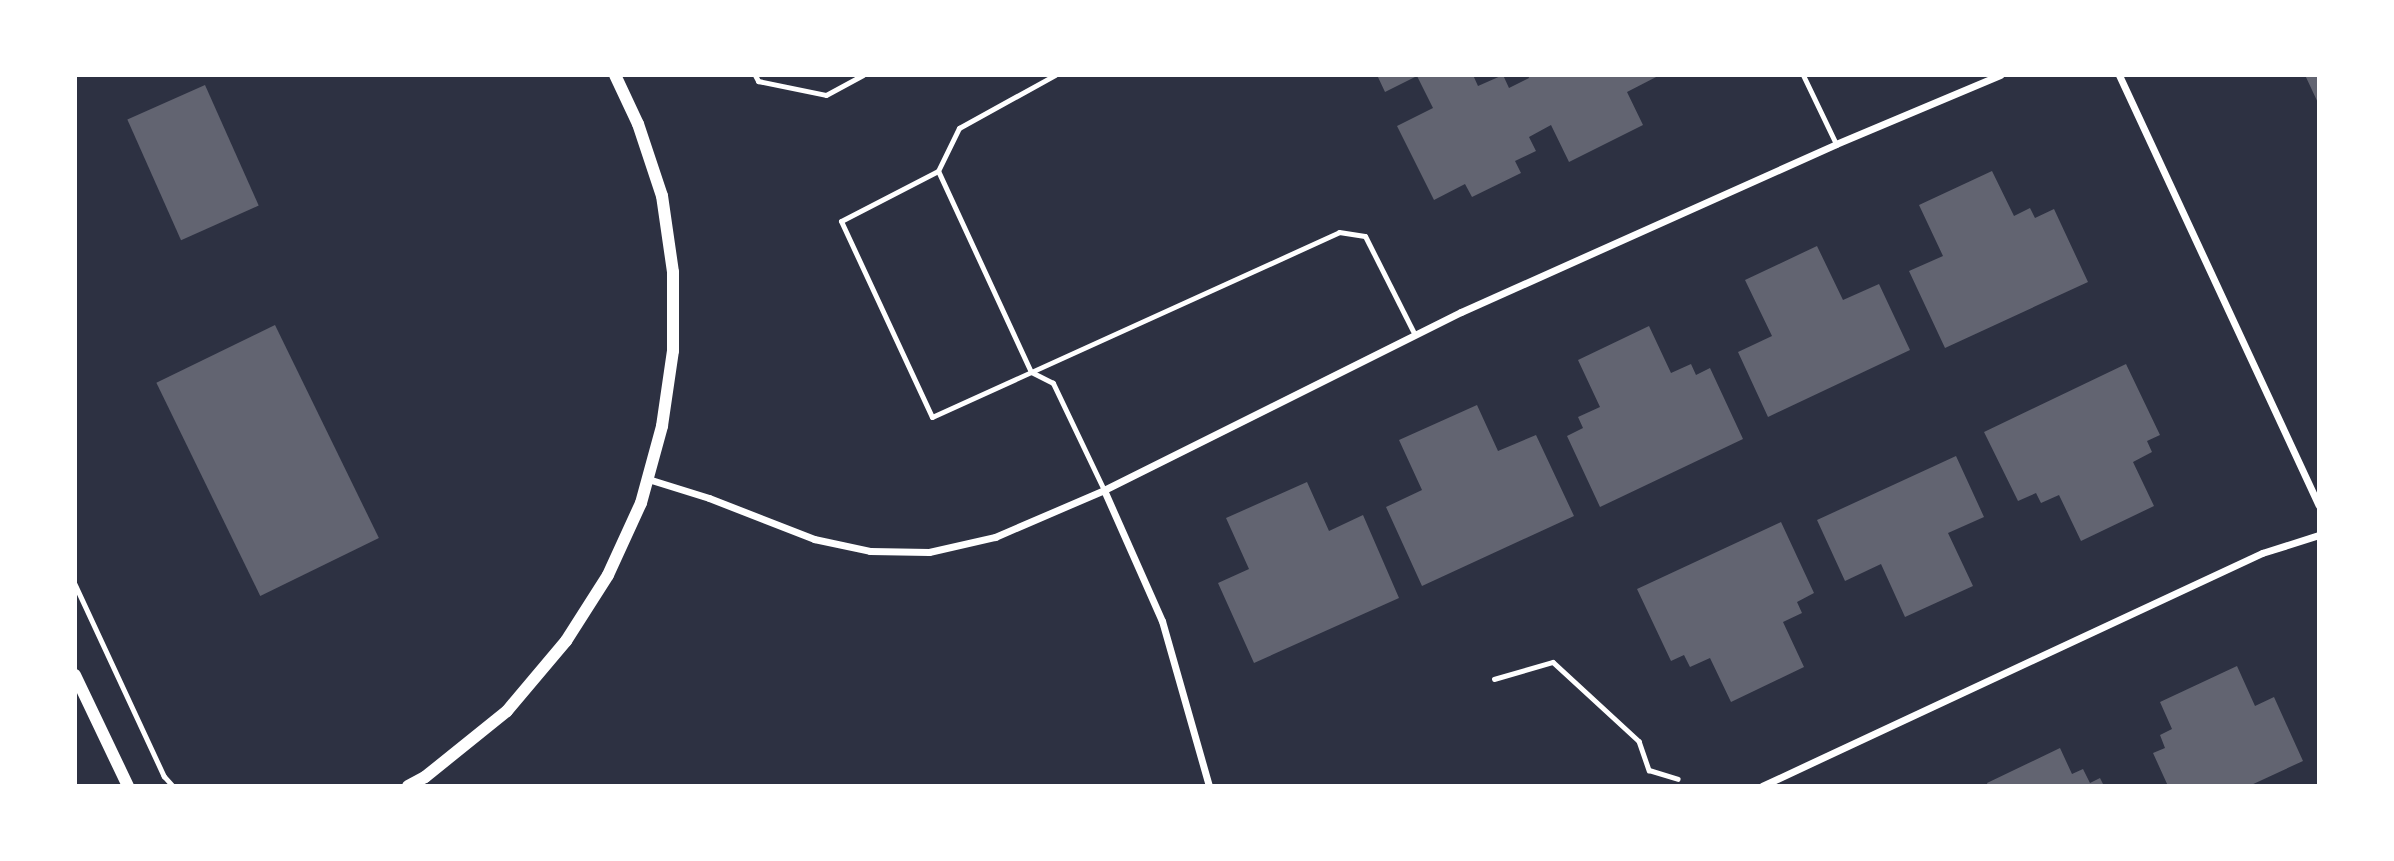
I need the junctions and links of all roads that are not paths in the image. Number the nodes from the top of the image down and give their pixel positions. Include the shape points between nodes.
1 (615, 75) edge
2 (755, 75) edge
3 (863, 75) edge
4 (1055, 75) edge
5 (1803, 75) edge
6 (2000, 75) edge
7 (2119, 75) edge
8 (1836, 144) junction
9 (938, 171) junction
10 (1415, 335) junction
11 (1031, 372) junction
12 (648, 479) junction
13 (1104, 490) junction
14 (2319, 505) edge
15 (2319, 535) edge
16 (75, 675) edge
17 (128, 786) edge
18 (408, 786) edge
19 (1209, 786) edge
20 (1762, 786) edge

1 - 12 street via 638,124 662,196 673,272 673,351 662,426
2 - 3 lane via 758,81 826,95
4 - 9 lane via 959,128
5 - 8 lane
6 - 8 street
7 - 14 street
8 - 10 street
9 - 11 lane
9 - 11 lane via 841,221 932,417
10 - 11 lane via 1365,236 1339,232
10 - 13 street
11 - 13 lane via 1053,383
12 - 13 street via 814,539 870,551 929,552 995,537
12 - 18 street via 608,575 566,641 507,711
13 - 19 street via 1161,621
15 - 20 street via 2262,552
16 - 17 street

